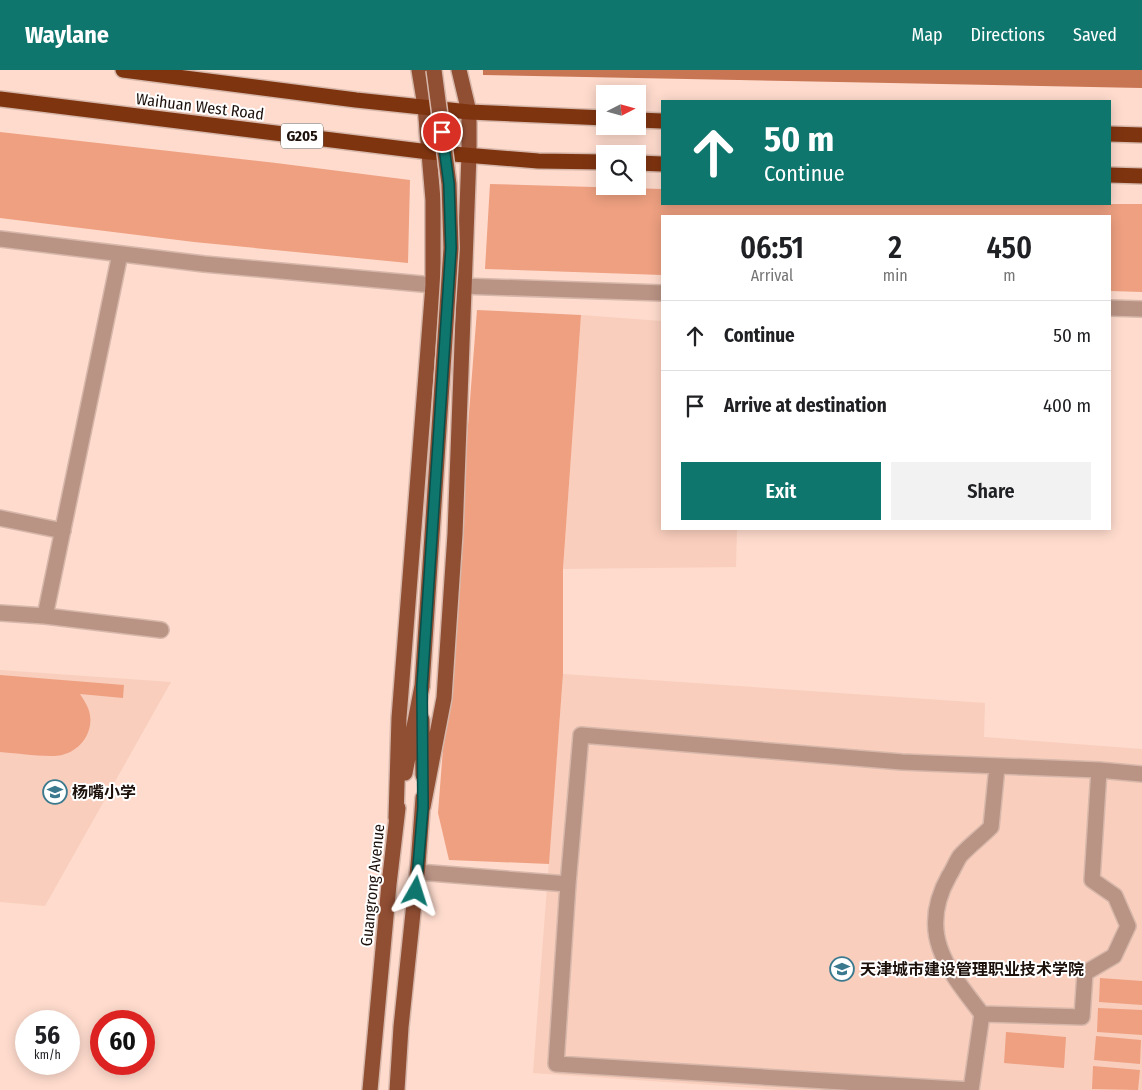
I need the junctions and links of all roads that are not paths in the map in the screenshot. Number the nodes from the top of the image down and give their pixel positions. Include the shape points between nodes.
1 (123, 70) edge
2 (419, 70) edge
3 (434, 70) edge
4 (460, 70) edge
5 (0, 99) edge
6 (425, 106) junction
7 (469, 112) junction
8 (596, 118) edge
9 (646, 120) edge
10 (661, 121) edge
11 (1111, 134) edge
12 (1142, 134) edge
13 (429, 152) junction
14 (469, 154) junction
15 (596, 162) edge
16 (646, 163) edge
17 (661, 164) edge
18 (1111, 175) edge
19 (1142, 176) edge
20 (0, 238) edge
21 (120, 254) junction
22 (433, 285) junction
23 (464, 286) junction
24 (661, 293) edge
25 (1111, 308) edge
26 (1142, 309) edge
27 (0, 518) edge
28 (63, 531) junction
29 (0, 613) edge
30 (45, 616) junction
31 (161, 630) dead end
32 (422, 686) junction
33 (997, 767) junction
34 (1099, 770) junction
35 (1142, 774) edge
36 (423, 807) junction
37 (396, 818) junction
38 (418, 872) junction
39 (568, 884) junction
40 (1135, 926) edge
41 (982, 1014) junction
42 (370, 1090) edge
43 (397, 1090) edge

1 - 6 highway, Waihuan West Road
2 - 6 main road
3 - 32 main road, bridge via 449,184 451,248
4 - 7 main road
5 - 13 highway, Waihuan West Road / G205
6 - 7 highway, Waihuan West Road
6 - 13 main road
7 - 8 highway, Waihuan West Road
7 - 14 main road
9 - 10 highway
11 - 12 highway
13 - 14 highway, Waihuan West Road / G205
13 - 22 main road via 433,200
14 - 15 highway, Waihuan West Road / G205 via 538,161
14 - 23 main road
16 - 17 highway
18 - 19 highway
20 - 21 street
21 - 22 street
21 - 28 street
22 - 23 street
22 - 37 main road via 399,718
23 - 24 street
23 - 36 main road via 455,534 444,698
25 - 26 street
27 - 28 street
28 - 30 street
29 - 30 street
30 - 31 street
32 - 36 main road
32 - 37 main road, Guangrong Avenue
33 - 34 street
33 - 39 street via 581,735
33 - 41 street via 991,828 960,856 942,890 935,912 937,943 954,979
34 - 35 street
34 - 40 street via 1092,880 1115,896
36 - 38 main road
37 - 42 main road, Guangrong Avenue
38 - 39 street
38 - 43 main road
39 - 41 street via 556,1064 972,1090
40 - 41 street via 1114,956 1085,972 1082,1017

